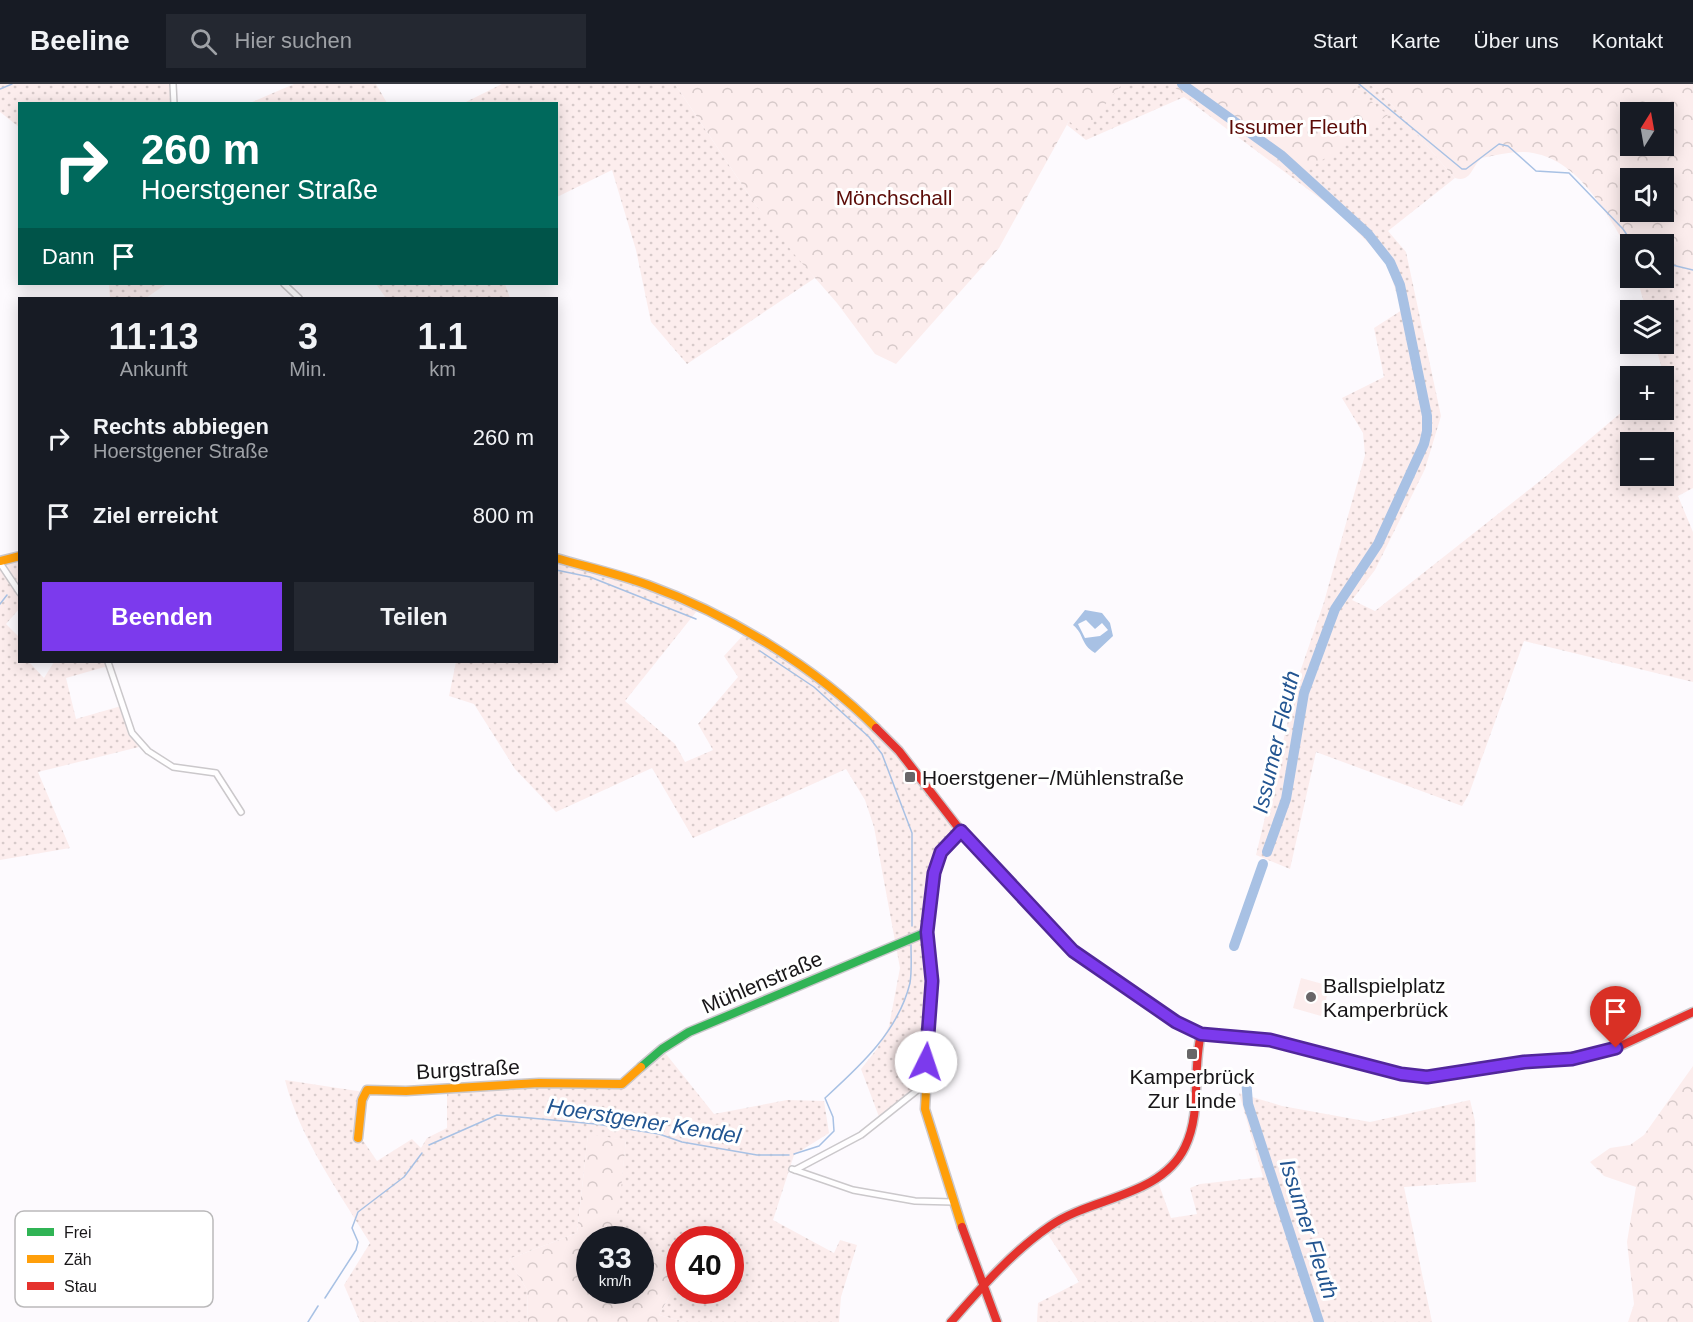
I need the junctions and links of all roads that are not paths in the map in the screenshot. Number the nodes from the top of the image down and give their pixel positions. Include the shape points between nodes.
1 (173, 84) edge
2 (174, 102) edge
3 (285, 285) edge
4 (298, 297) edge
5 (18, 557) edge
6 (558, 559) edge
7 (0, 562) edge
8 (18, 590) edge
9 (108, 663) edge
10 (241, 812) dead end
11 (961, 831) junction
12 (927, 932) junction
13 (1693, 1012) edge
14 (1201, 1034) junction
15 (622, 1084) joint
16 (925, 1084) junction
17 (357, 1138) dead end
18 (953, 1202) junction
19 (983, 1286) junction
20 (951, 1322) edge
21 (997, 1322) edge

1 - 2 street
3 - 4 street
5 - 7 street
6 - 11 street via 658,590 730,622 779,652 870,722 899,751
7 - 8 street
9 - 10 street via 139,743 172,767 216,773
11 - 12 street via 941,852 934,873
11 - 14 street via 1073,951 1176,1022
12 - 15 street, Mühlenstraße via 689,1032 662,1049
12 - 16 street via 932,981
13 - 14 street via 1596,1054 1427,1077 1401,1074 1270,1040
14 - 19 street via 1196,1053 1192,1131 1174,1163 1148,1185 1063,1218
15 - 17 street, Burgstraße via 367,1090 362,1098 362,1128
16 - 18 street via 925,1109
16 - 18 street via 861,1135 794,1169 853,1190 915,1201
18 - 19 street
19 - 20 street
19 - 21 street

